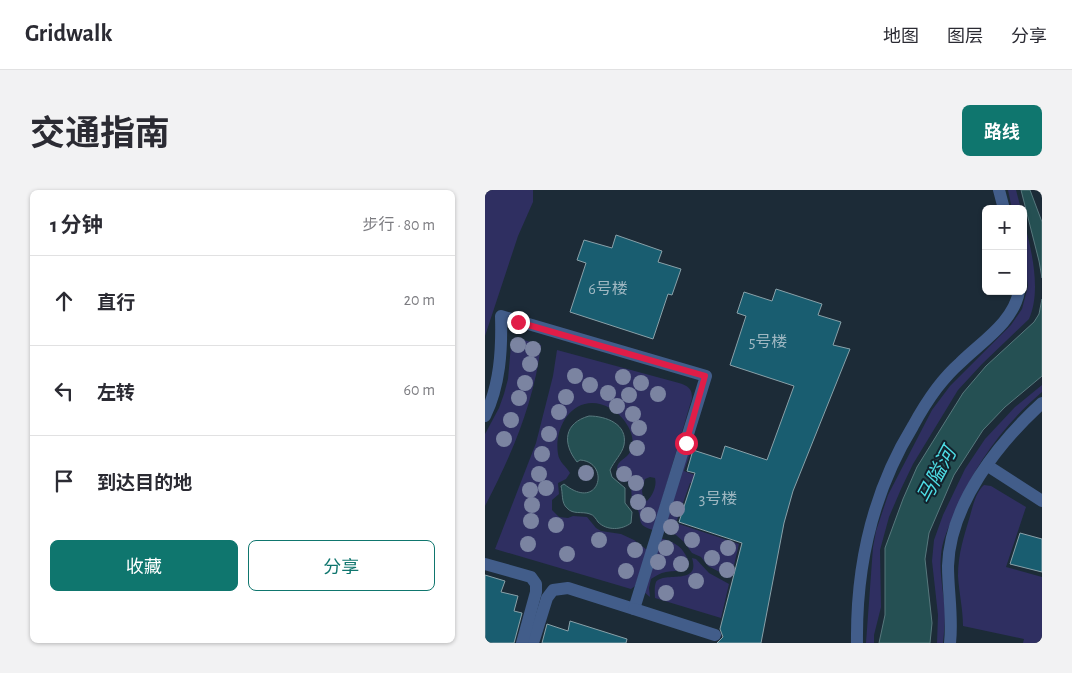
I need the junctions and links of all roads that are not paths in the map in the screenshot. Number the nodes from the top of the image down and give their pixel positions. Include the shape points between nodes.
1 (999, 190) edge
2 (1002, 205) edge
3 (1018, 295) edge
4 (1042, 403) edge
5 (485, 416) edge
6 (988, 466) junction
7 (1042, 501) edge
8 (485, 564) edge
9 (634, 609) junction
10 (715, 635) dead end
11 (522, 643) edge
12 (533, 643) edge
13 (857, 643) edge
14 (950, 643) edge

1 - 2 street
3 - 13 street via 1010,314 936,390 893,463 864,547 856,608
4 - 6 street via 1002,444
5 - 9 street via 499,366 501,316 705,376
6 - 7 street
6 - 14 street via 963,504 950,543
8 - 11 street via 531,577 536,584
9 - 10 street
9 - 12 street via 568,588 553,590 547,598

